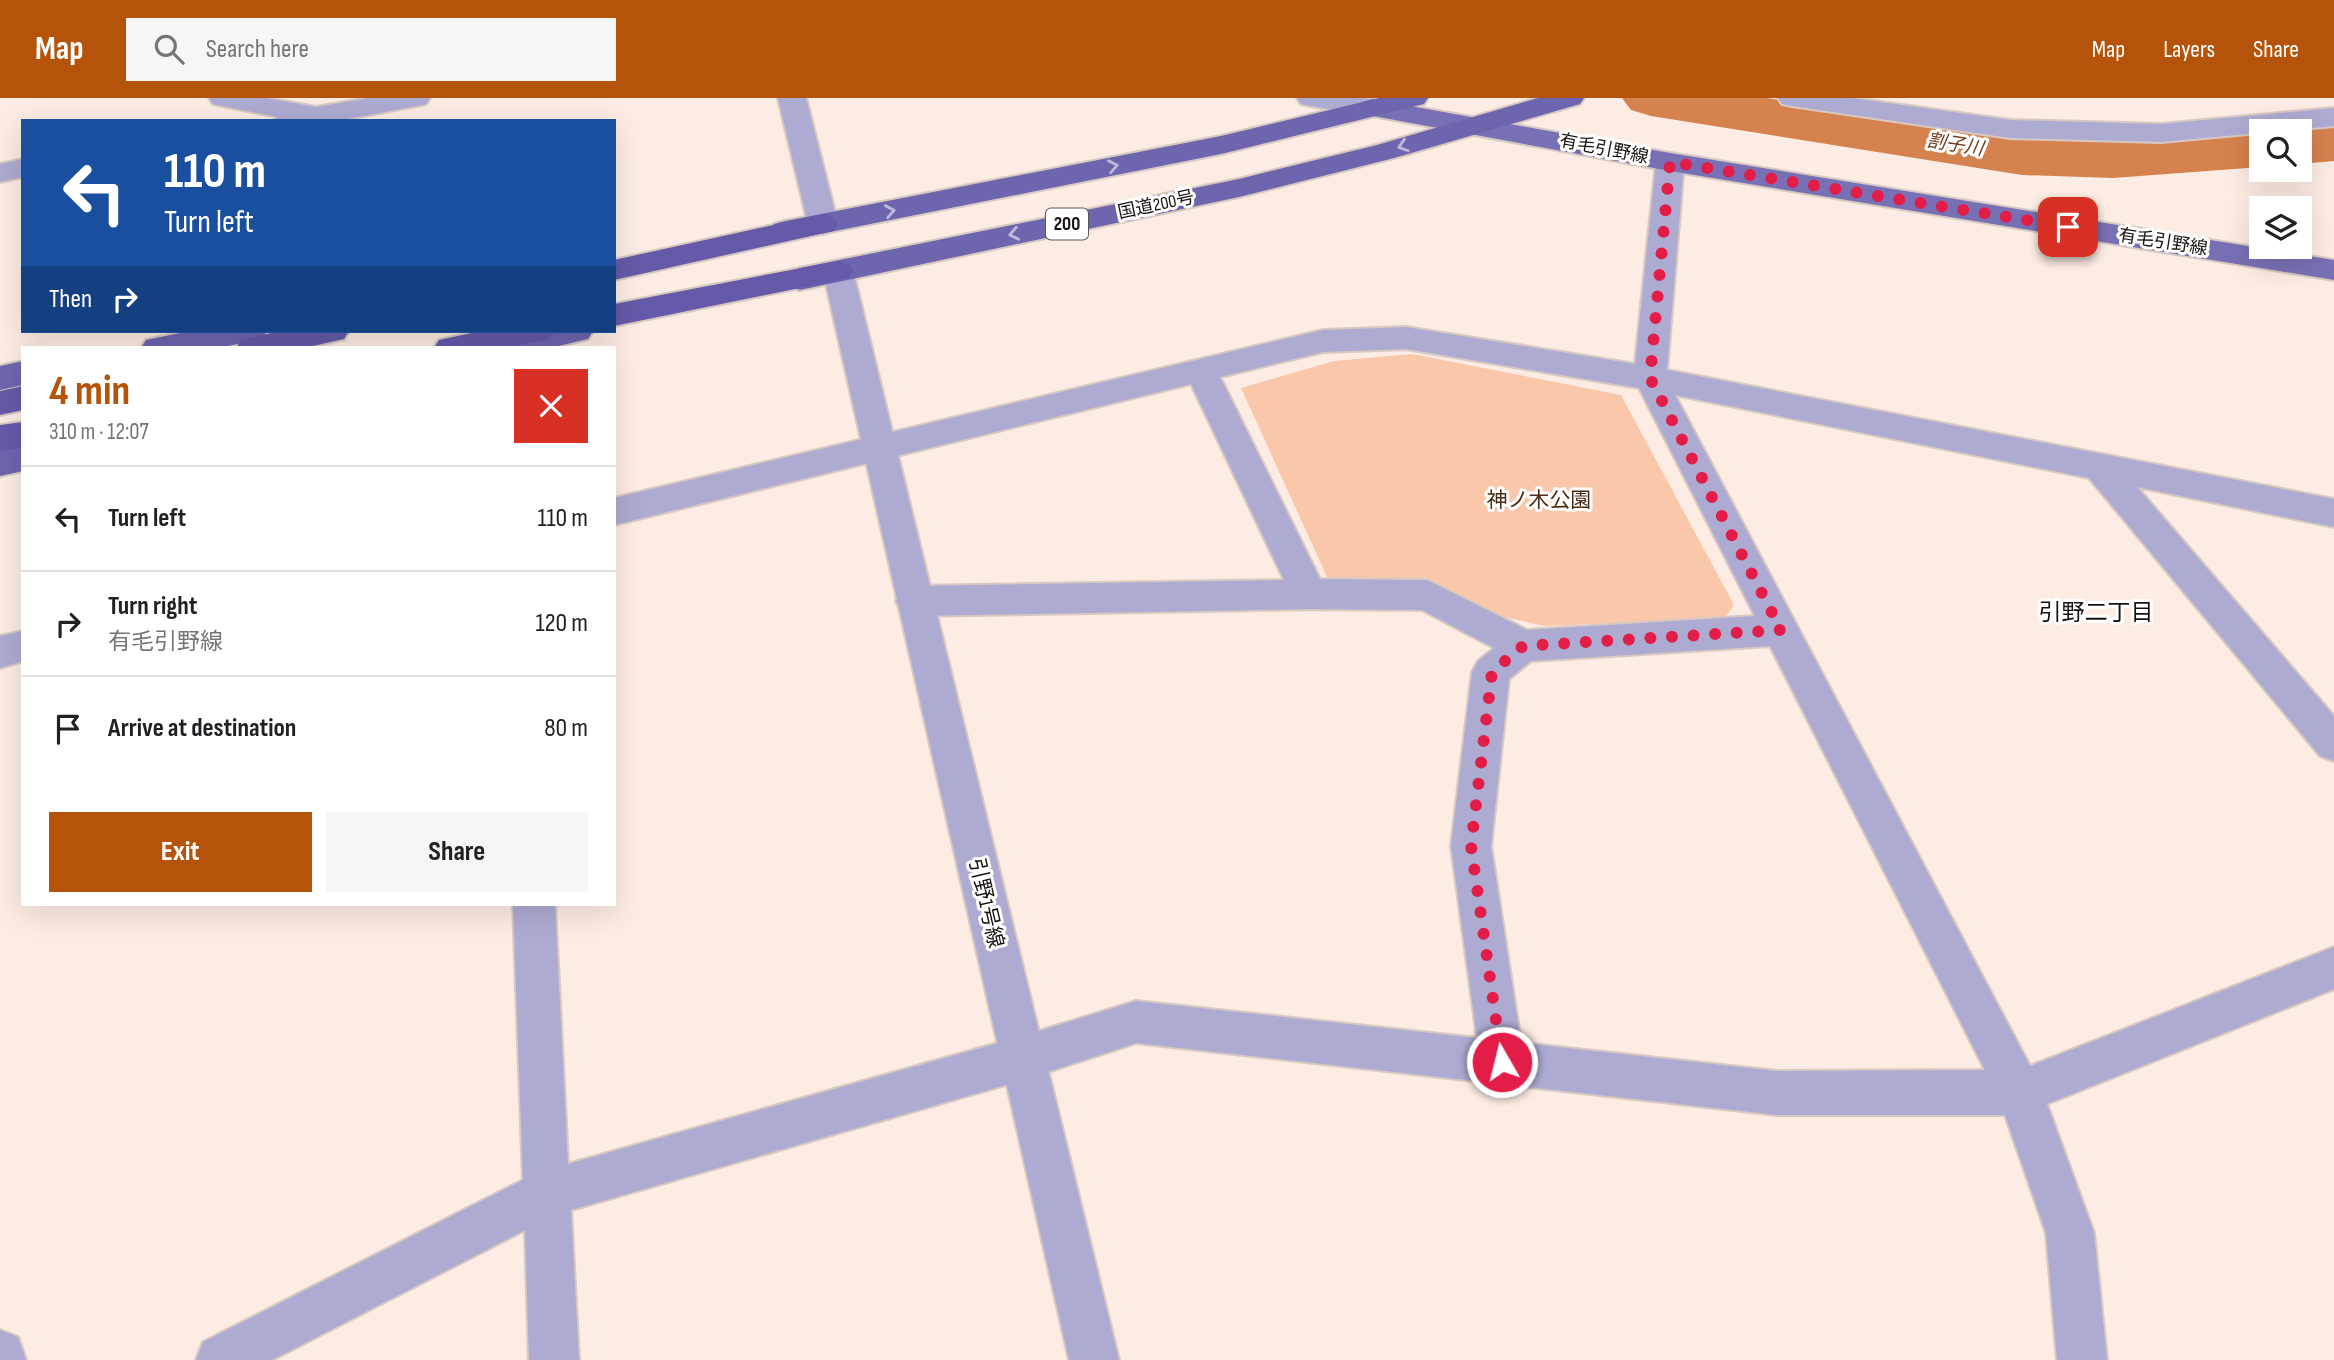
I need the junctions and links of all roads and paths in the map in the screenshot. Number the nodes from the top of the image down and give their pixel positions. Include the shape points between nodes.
1 (223, 98) edge
2 (416, 98) edge
3 (792, 98) edge
4 (1311, 98) edge
5 (1414, 98) edge
6 (1570, 98) edge
7 (1792, 98) edge
8 (1372, 108) junction
9 (316, 116) junction
10 (2334, 117) edge
11 (299, 119) edge
12 (1471, 125) junction
13 (1670, 162) junction
14 (21, 168) edge
15 (0, 173) edge
16 (823, 224) junction
17 (616, 263) edge
18 (616, 270) edge
19 (2334, 270) edge
20 (838, 271) junction
21 (616, 315) edge
22 (616, 322) edge
23 (240, 333) edge
24 (323, 333) edge
25 (527, 333) edge
26 (568, 333) edge
27 (168, 346) edge
28 (262, 346) edge
29 (460, 346) edge
30 (509, 346) edge
31 (1202, 371) junction
32 (21, 373) edge
33 (0, 378) edge
34 (1650, 378) junction
35 (21, 398) edge
36 (0, 403) edge
37 (21, 434) edge
38 (0, 438) edge
39 (879, 446) junction
40 (21, 458) edge
41 (0, 463) edge
42 (2098, 465) junction
43 (616, 512) edge
44 (2334, 513) edge
45 (1309, 594) junction
46 (914, 601) junction
47 (1781, 630) junction
48 (1523, 646) junction
49 (21, 647) edge
50 (0, 652) edge
51 (2334, 744) edge
52 (534, 906) edge
53 (2334, 968) edge
54 (1023, 1058) junction
55 (1502, 1062) junction
56 (2020, 1092) junction
57 (547, 1194) junction
58 (221, 1360) edge
59 (554, 1360) edge
60 (1094, 1360) edge
61 (2082, 1360) edge

1 - 9 street
2 - 9 street
3 - 16 street
4 - 8 street
5 - 8 highway, 200
6 - 12 highway, 国道200号 / 200
7 - 10 street via 2010,130 2161,133
8 - 12 main road, 有毛引野線
16 -> 8 highway, 200 via 1222,145
9 - 11 street
12 - 13 main road, 有毛引野線
12 -> 20 highway, 国道200号 / 200 via 1239,188
13 - 19 main road, 有毛引野線
13 - 34 street
14 - 15 street
16 - 17 highway, 200
16 - 18 highway
20 - 21 highway, 200
20 - 22 highway, 国道200号 / 200
20 - 39 street, 引野1号線
23 - 27 highway
24 - 28 highway
25 - 29 highway
26 - 30 highway
31 - 34 street via 1323,341 1406,338
31 - 39 street
31 - 45 street
32 - 33 highway
34 - 42 street
34 - 47 street
35 - 36 highway
37 - 38 highway
39 - 43 street
39 - 46 street, 引野1号線
40 - 41 highway
42 - 44 street
42 - 51 street
45 - 46 street
45 - 48 street via 1427,595
46 - 54 street, 引野1号線
47 - 48 street
47 - 56 street
48 - 55 street via 1492,672 1471,846
49 - 50 street
52 - 57 street
53 - 56 street
54 - 55 street via 1136,1021
54 - 57 street
54 - 60 street, 引野1号線
55 - 56 street via 1777,1093
56 - 61 street via 2070,1233
57 - 58 street
57 - 59 street

